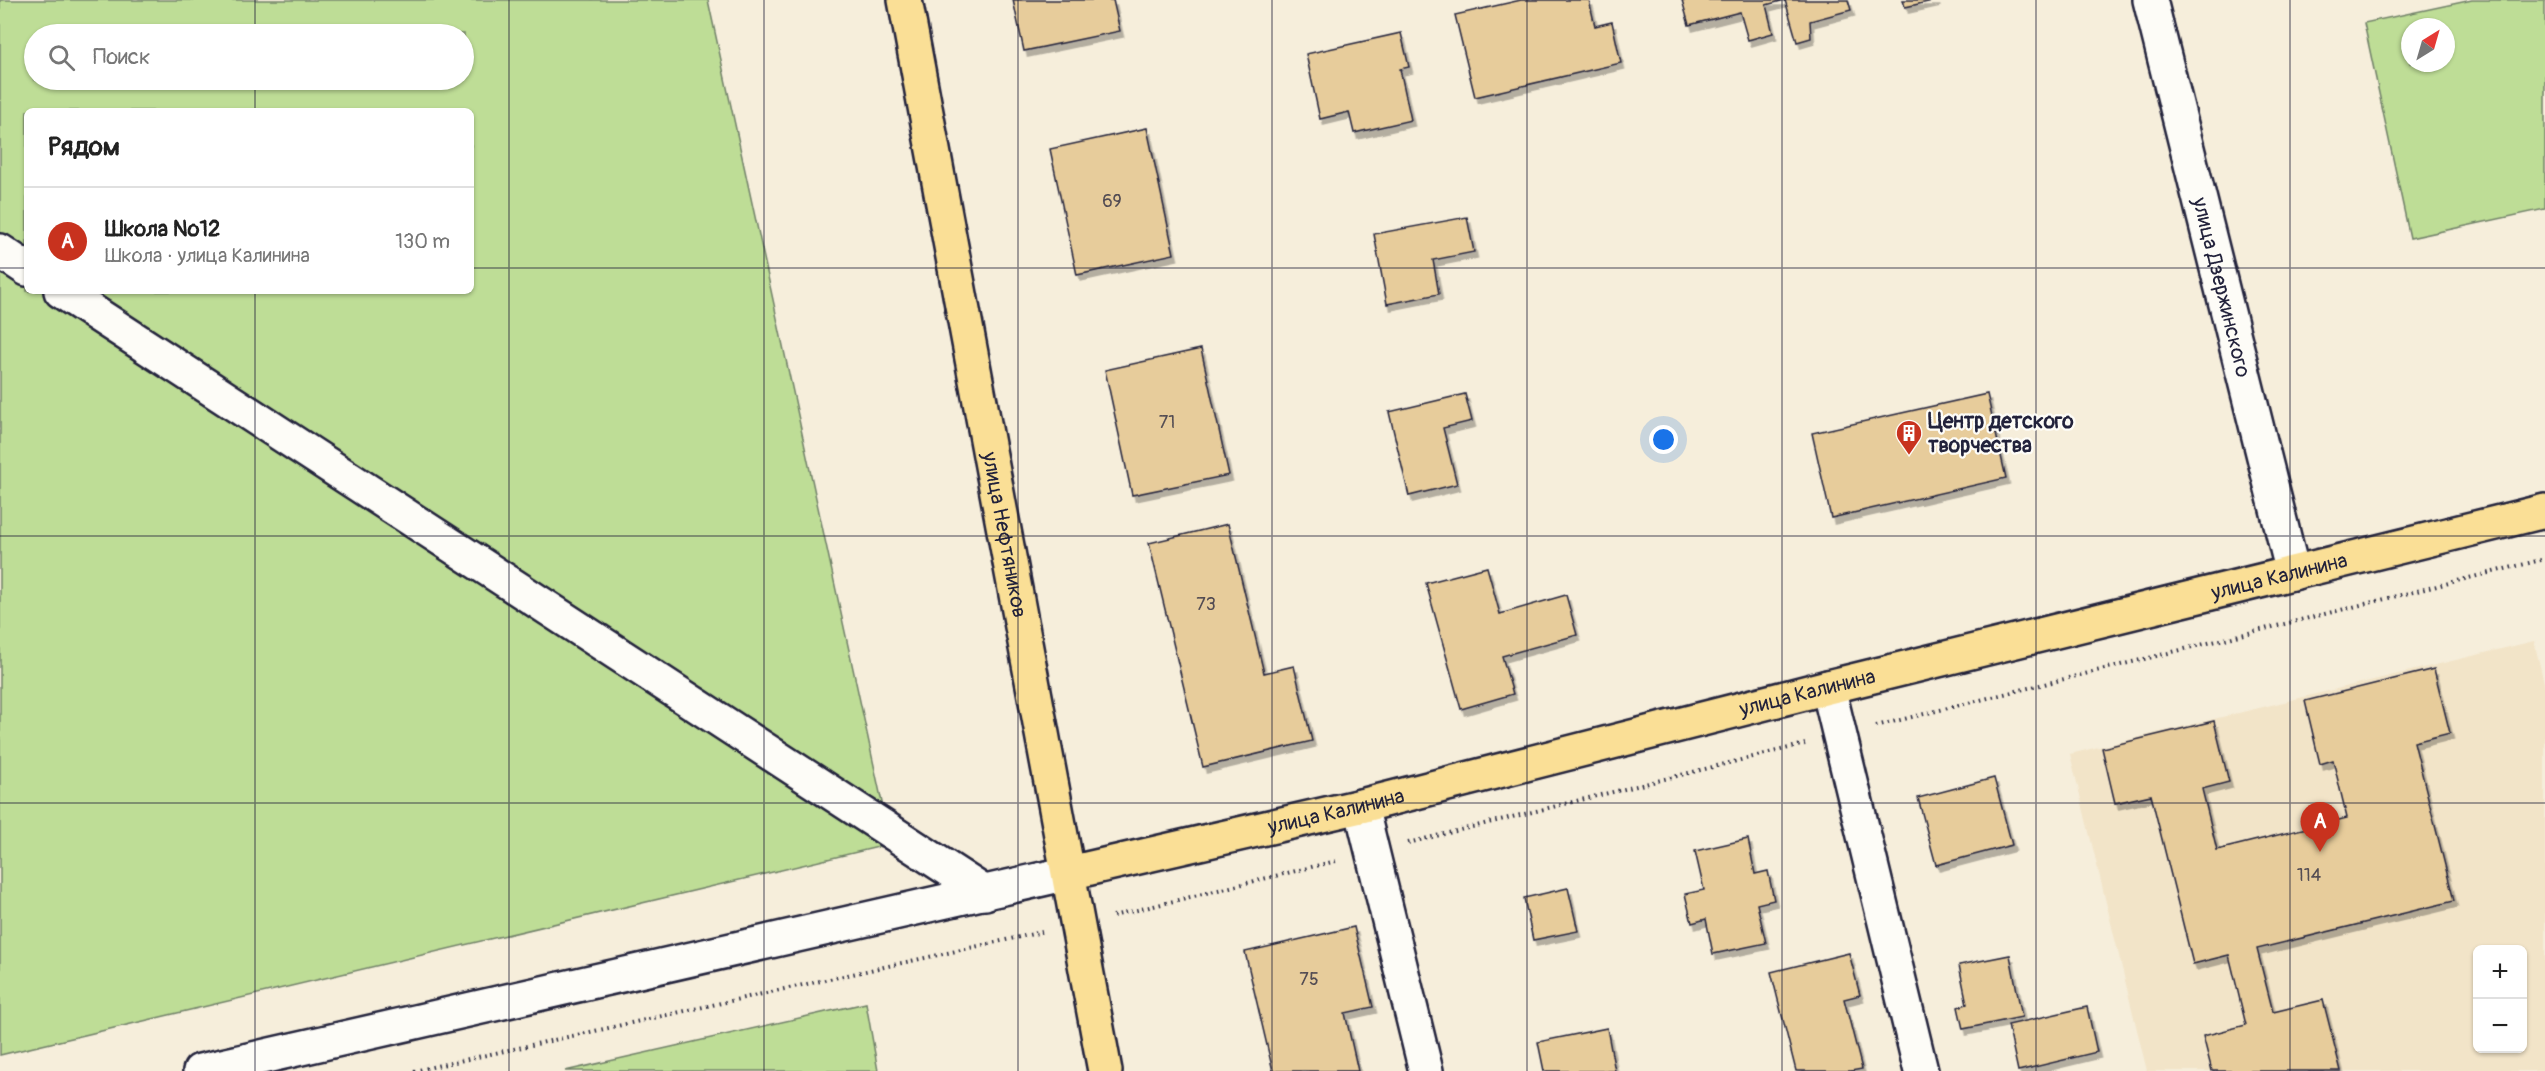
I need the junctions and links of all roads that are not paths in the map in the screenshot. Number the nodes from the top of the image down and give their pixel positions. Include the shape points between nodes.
1 (905, 0) edge
2 (2150, 0) edge
3 (0, 251) edge
4 (24, 267) edge
5 (66, 294) edge
6 (2545, 511) edge
7 (2293, 573) junction
8 (1828, 687) junction
9 (1361, 806) junction
10 (1069, 873) junction
11 (985, 893) junction
12 (200, 1071) edge
13 (1105, 1071) edge
14 (1426, 1071) edge
15 (1921, 1071) edge

1 - 10 main road, улица Нефтяников
2 - 7 street, улица Дзержинского
3 - 4 street
5 - 11 street
6 - 7 main road, улица Калинина
7 - 8 main road, улица Калинина
8 - 9 main road, улица Калинина
8 - 15 street
9 - 10 main road, улица Калинина
9 - 14 street
10 - 11 street
10 - 13 main road, улица Нефтяников
11 - 12 street

